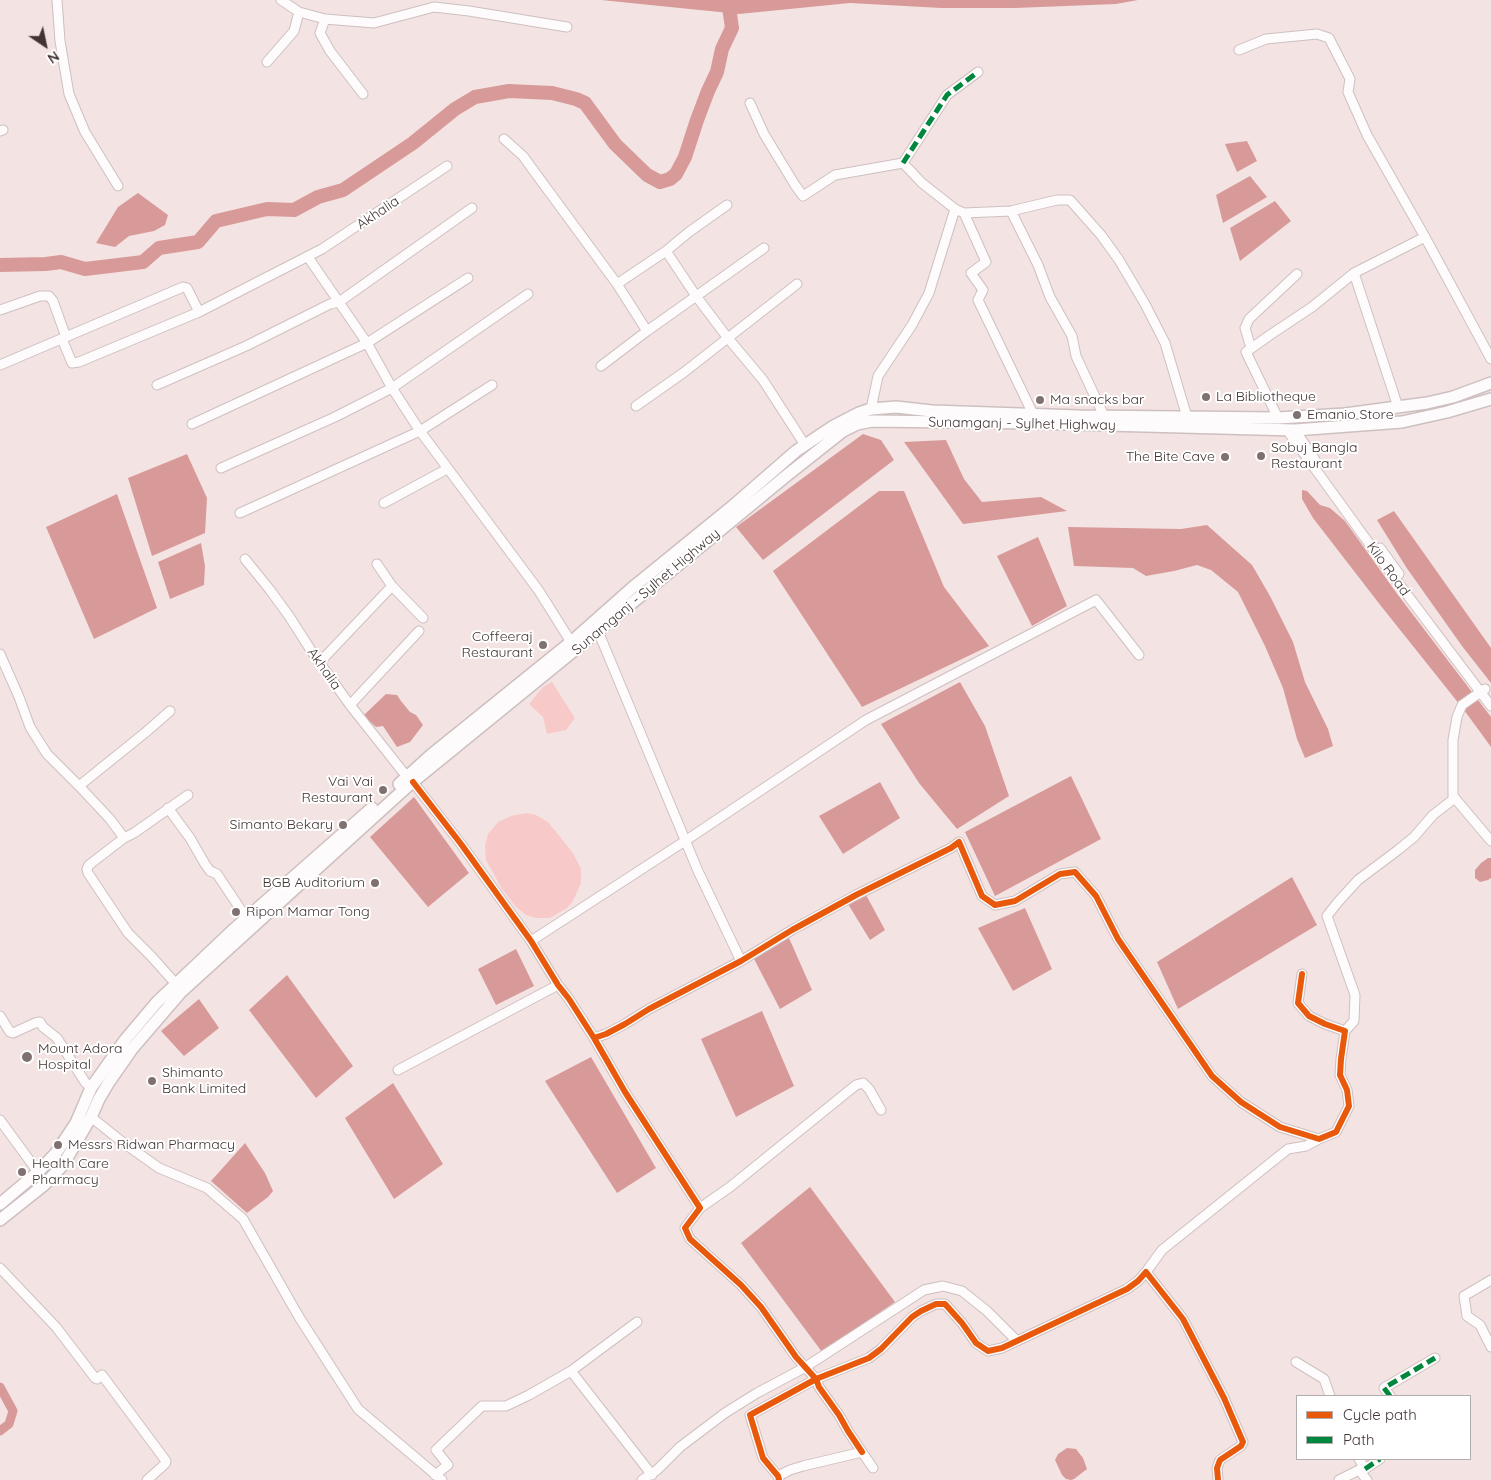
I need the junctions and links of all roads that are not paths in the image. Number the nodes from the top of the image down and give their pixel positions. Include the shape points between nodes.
1 (57, 0) edge
2 (281, 0) edge
3 (299, 12) junction
4 (325, 19) junction
5 (567, 27) dead end
6 (1239, 50) dead end
7 (267, 62) dead end
8 (978, 72) dead end
9 (363, 94) dead end
10 (750, 103) dead end
11 (504, 139) dead end
12 (903, 163) junction
13 (447, 166) dead end
14 (118, 186) dead end
15 (727, 205) dead end
16 (472, 208) dead end
17 (955, 209) junction
18 (1011, 211) junction
19 (964, 213) junction
20 (1425, 237) junction
21 (764, 248) dead end
22 (666, 251) junction
23 (308, 257) junction
24 (1354, 273) junction
25 (1297, 274) dead end
26 (468, 278) dead end
27 (617, 284) junction
28 (797, 284) dead end
29 (528, 294) dead end
30 (696, 296) junction
31 (339, 302) junction
32 (0, 310) edge
33 (199, 312) junction
34 (646, 331) junction
35 (727, 337) junction
36 (64, 338) junction
37 (367, 343) junction
38 (1251, 348) junction
39 (1491, 359) edge
40 (0, 365) edge
41 (601, 366) dead end
42 (1491, 383) edge
43 (157, 385) dead end
44 (492, 385) dead end
45 (392, 388) junction
46 (1491, 399) edge
47 (636, 406) dead end
48 (1398, 407) junction
49 (870, 409) junction
50 (1033, 414) junction
51 (1104, 416) junction
52 (1187, 417) junction
53 (1278, 418) junction
54 (192, 424) dead end
55 (1291, 430) junction
56 (420, 431) junction
57 (805, 445) junction
58 (221, 468) dead end
59 (447, 469) junction
60 (384, 503) dead end
61 (240, 513) dead end
62 (245, 559) dead end
63 (377, 564) dead end
64 (392, 586) junction
65 (423, 618) dead end
66 (419, 631) dead end
67 (598, 632) junction
68 (572, 642) junction
69 (0, 654) edge
70 (1139, 655) dead end
71 (319, 663) junction
72 (1485, 693) edge
73 (350, 705) junction
74 (1491, 706) edge
75 (170, 711) dead end
76 (410, 779) junction
77 (79, 786) junction
78 (188, 795) dead end
79 (1455, 798) junction
80 (168, 808) junction
81 (124, 838) junction
82 (685, 841) junction
83 (1491, 841) edge
84 (247, 918) junction
85 (530, 942) junction
86 (742, 961) junction
87 (1302, 974) dead end
88 (176, 984) junction
89 (558, 984) junction
90 (0, 1016) edge
91 (1345, 1032) junction
92 (594, 1038) junction
93 (398, 1070) dead end
94 (92, 1088) junction
95 (881, 1110) dead end
96 (91, 1117) junction
97 (0, 1120) edge
98 (1319, 1139) junction
99 (38, 1172) junction
100 (44, 1185) junction
101 (0, 1204) edge
102 (700, 1208) junction
103 (0, 1220) edge
104 (0, 1268) edge
105 (1146, 1272) junction
106 (1491, 1280) edge
107 (636, 1322) dead end
108 (1017, 1341) junction
109 (1491, 1347) edge
110 (1435, 1358) dead end
111 (1296, 1362) dead end
112 (804, 1368) junction
113 (570, 1371) junction
114 (816, 1379) junction
115 (1330, 1395) edge
116 (1389, 1395) edge
117 (862, 1452) junction
118 (1359, 1460) edge
119 (1378, 1460) edge
120 (873, 1468) dead end
121 (1362, 1469) junction
122 (652, 1474) junction
123 (438, 1477) edge
124 (778, 1478) edge
125 (147, 1480) edge
126 (642, 1480) edge
127 (1218, 1480) edge
128 (1339, 1480) edge
129 (1368, 1480) edge

1 - 14 street via 69,94 85,132
2 - 3 street
3 - 4 street
3 - 7 street via 294,31
4 - 5 street via 374,23 434,8
4 - 9 street via 320,33
6 - 20 street via 1266,39 1317,34 1329,38 1350,79 1348,92 1366,135
8 - 12 street via 947,95
10 - 12 street via 764,134 803,196 835,175
11 - 27 street via 523,156
12 - 17 street
13 - 23 street, Akhalia
15 - 22 street
16 - 31 street
17 - 19 street
17 - 49 street via 929,293 878,376
18 - 19 street
18 - 51 street via 1050,297 1072,336 1076,356
18 - 52 street via 1070,200 1095,228 1119,260 1165,343
19 - 50 street via 986,262 971,273 984,290 978,300
20 - 24 street
20 - 39 street
21 - 30 street
22 - 27 street
22 - 30 street
23 - 31 street
23 - 33 street, Akhalia
24 - 38 street via 1312,307
24 - 48 street
25 - 38 street via 1249,319 1245,328
26 - 37 street
27 - 34 street
28 - 35 street
29 - 45 street
30 - 34 street
30 - 35 street
31 - 37 street
31 - 43 street
32 - 36 street via 49,296
33 - 36 street via 187,288 183,287
33 - 36 street, Akhalia via 72,364
34 - 41 street
35 - 47 street
35 - 57 street via 762,380
36 - 40 street
37 - 45 street
37 - 54 street
38 - 53 street via 1246,352
42 - 48 main road, Sunamganj - Sylhet Highway via 1453,397
44 - 56 street
45 - 56 street
45 - 58 street
46 - 55 main road, Sunamganj - Sylhet Highway via 1402,422
48 - 53 main road, Sunamganj - Sylhet Highway
49 - 50 main road, Sunamganj - Sylhet Highway via 896,407
49 - 57 main road, Sunamganj - Sylhet Highway via 832,427
50 - 51 main road, Sunamganj - Sylhet Highway
51 - 52 main road, Sunamganj - Sylhet Highway
52 - 53 main road, Sunamganj - Sylhet Highway
55 - 67 main road, Sunamganj - Sylhet Highway via 1032,423 872,421 857,424 843,431 786,476
55 - 72 street, Kilo Road
56 - 59 street
56 - 61 street
57 - 68 main road, Sunamganj - Sylhet Highway
59 - 60 street
59 - 68 street via 539,591
62 - 71 street, Akhalia via 289,616
63 - 64 street
64 - 65 street
64 - 71 street
66 - 73 street
67 - 76 main road, Sunamganj - Sylhet Highway
67 - 82 street
68 - 76 main road, Sunamganj - Sylhet Highway
69 - 77 street via 30,727 47,754
70 - 82 street via 1096,600 866,720
71 - 73 street, Akhalia
72 - 74 street, Kilo Road
72 - 79 street via 1462,705 1456,721 1453,740
73 - 76 street, Akhalia
75 - 77 street
76 - 84 main road, Sunamganj - Sylhet Highway via 392,791
76 - 85 street, Akhalia via 461,844
76 - 96 main road, Sunamganj - Sylhet Highway via 181,992 132,1049 109,1082
77 - 81 street
78 - 80 street
79 - 83 street
79 - 91 street via 1433,815 1414,837 1358,880 1328,916 1354,995 1354,1021
80 - 81 street
80 - 84 street via 210,871 217,874
81 - 88 street via 89,865 88,874 128,933
82 - 85 street
82 - 86 street
84 - 88 main road, Sunamganj - Sylhet Highway
85 - 89 street, Akhalia
86 - 92 street
86 - 98 street via 792,930 959,842 982,896 994,905 1015,901 1060,874 1075,872 1096,896 1118,939 1212,1076 1240,1102 1280,1127
87 - 91 street via 1298,1003 1309,1016
88 - 94 main road, Sunamganj - Sylhet Highway via 125,1040
89 - 92 street, Akhalia
89 - 93 street
90 - 94 street via 13,1033 40,1022 57,1038
91 - 98 street via 1340,1075 1347,1090 1349,1106 1336,1132
92 - 102 street, Akhalia
94 - 99 main road, Sunamganj - Sylhet Highway via 76,1123 56,1153
95 - 102 street via 869,1088 863,1083 856,1085
96 - 100 main road, Sunamganj - Sylhet Highway via 63,1165
96 - 123 street via 159,1168 207,1188 244,1219 358,1409
97 - 99 street
98 - 105 street via 1306,1146 1288,1149 1162,1250
99 - 100 street
99 - 101 main road, Sunamganj - Sylhet Highway
100 - 103 main road, Sunamganj - Sylhet Highway
102 - 112 street via 685,1228 690,1239 741,1285
104 - 125 street via 56,1327 95,1378 102,1375 166,1461
105 - 108 street via 1127,1289
105 - 127 street via 1183,1319 1243,1442 1220,1460
106 - 109 street via 1464,1296 1467,1316 1480,1325
107 - 113 street
108 - 112 street via 962,1290 943,1286 924,1290
108 - 114 street via 988,1351 976,1343 945,1304 936,1304 912,1317 868,1358
110 - 116 street via 1384,1388
111 - 115 street via 1324,1379
112 - 114 street
112 - 122 street via 712,1422
113 - 122 street
113 - 123 street via 506,1406 482,1406 436,1450 448,1465
114 - 117 street
114 - 124 street via 750,1415 763,1458
117 - 120 street
117 - 124 street via 803,1466
118 - 121 street
119 - 121 street
121 - 128 street
121 - 129 street
122 - 126 street

